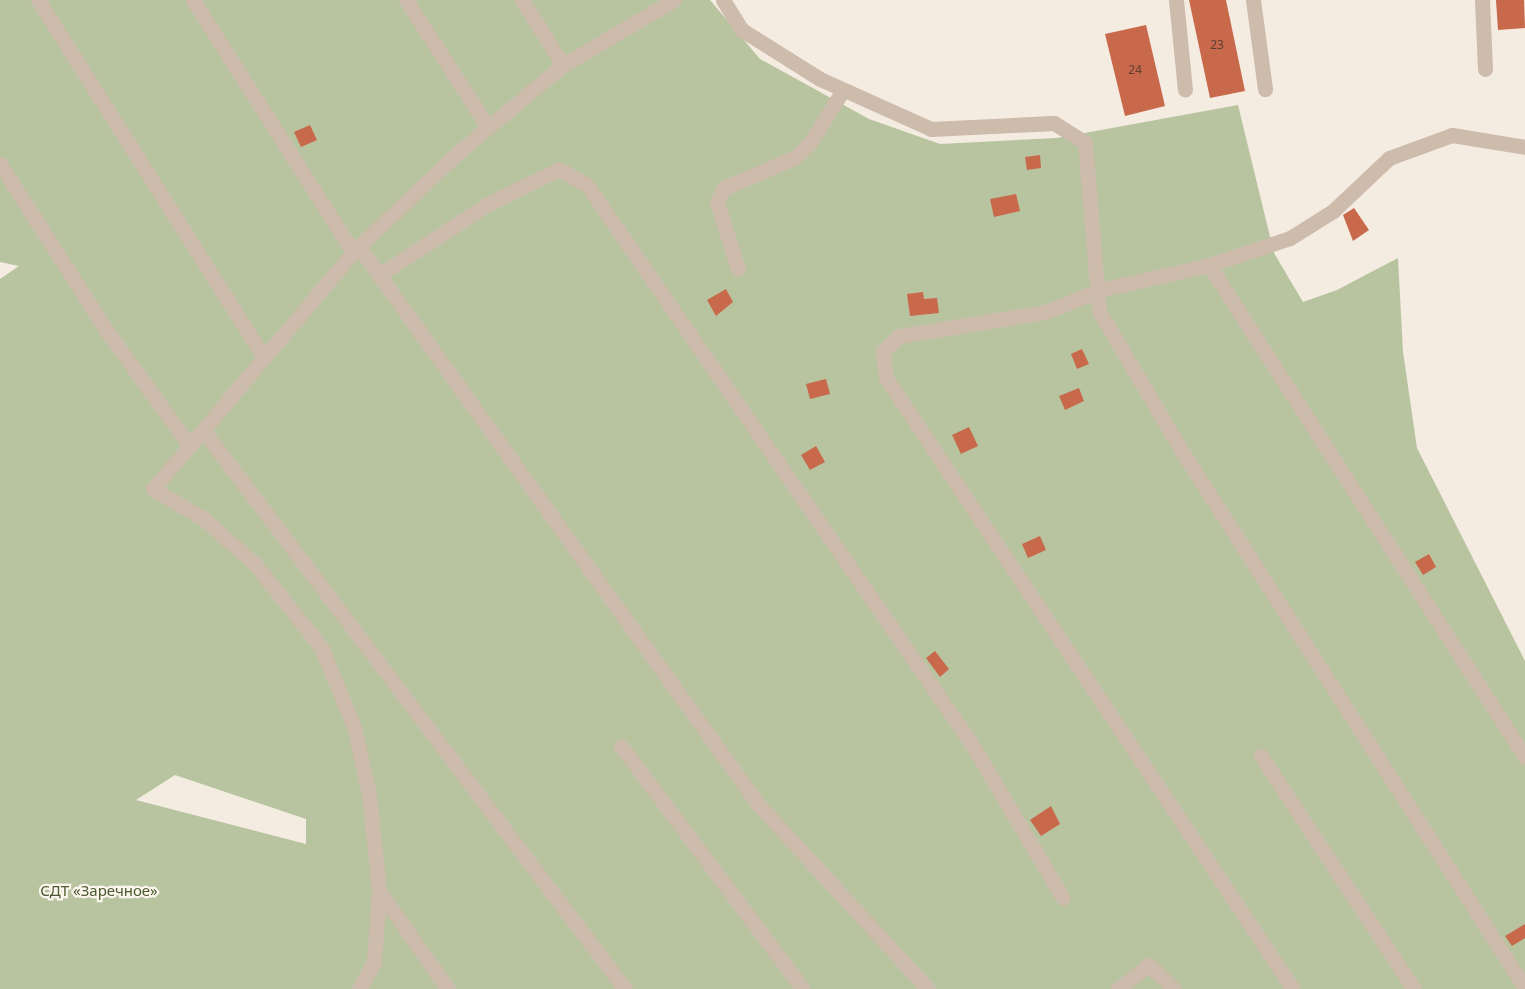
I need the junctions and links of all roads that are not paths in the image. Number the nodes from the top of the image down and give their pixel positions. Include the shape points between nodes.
1 (38, 0) edge
2 (193, 0) edge
3 (406, 0) edge
4 (522, 0) edge
5 (674, 0) edge
6 (723, 0) edge
7 (1176, 0) edge
8 (1253, 0) edge
9 (1482, 0) edge
10 (657, 4) edge
11 (563, 65) junction
12 (1485, 69) dead end
13 (1265, 89) dead end
14 (843, 90) junction
15 (1185, 90) dead end
16 (488, 128) junction
17 (1525, 147) edge
18 (0, 164) edge
19 (356, 249) junction
20 (1209, 265) junction
21 (738, 269) dead end
22 (379, 275) junction
23 (1100, 290) junction
24 (264, 358) junction
25 (203, 430) junction
26 (190, 446) junction
27 (621, 746) dead end
28 (1261, 756) dead end
29 (1525, 757) edge
30 (379, 891) junction
31 (1062, 898) dead end
32 (1525, 988) edge
33 (359, 989) edge
34 (448, 989) edge
35 (625, 989) edge
36 (803, 989) edge
37 (928, 989) edge
38 (1118, 989) edge
39 (1174, 989) edge
40 (1293, 989) edge
41 (1414, 989) edge

1 - 24 street
2 - 19 street
3 - 16 street
4 - 11 street
5 - 10 street
6 - 14 street via 742,30
7 - 15 street
8 - 13 street
9 - 12 street
10 - 11 street
11 - 16 street
14 - 21 street via 810,143 796,157 724,188 717,202
14 - 23 street via 931,129 1054,123 1085,142
16 - 19 street
17 - 20 street via 1452,135 1389,158 1333,211 1290,238
18 - 26 street via 106,330
19 - 22 street
19 - 24 street
20 - 23 street
20 - 29 street
22 - 31 street via 488,204 559,169 587,185 971,742
22 - 37 street via 757,803
23 - 32 street via 1099,311 1183,453
23 - 40 street via 1046,312 899,336 883,351 886,378
24 - 25 street
25 - 26 street
25 - 35 street
26 - 30 street via 153,489 176,500 234,544 321,647 354,727 369,794
27 - 36 street
28 - 41 street
30 - 33 street via 374,962
30 - 34 street
38 - 39 street via 1149,965

